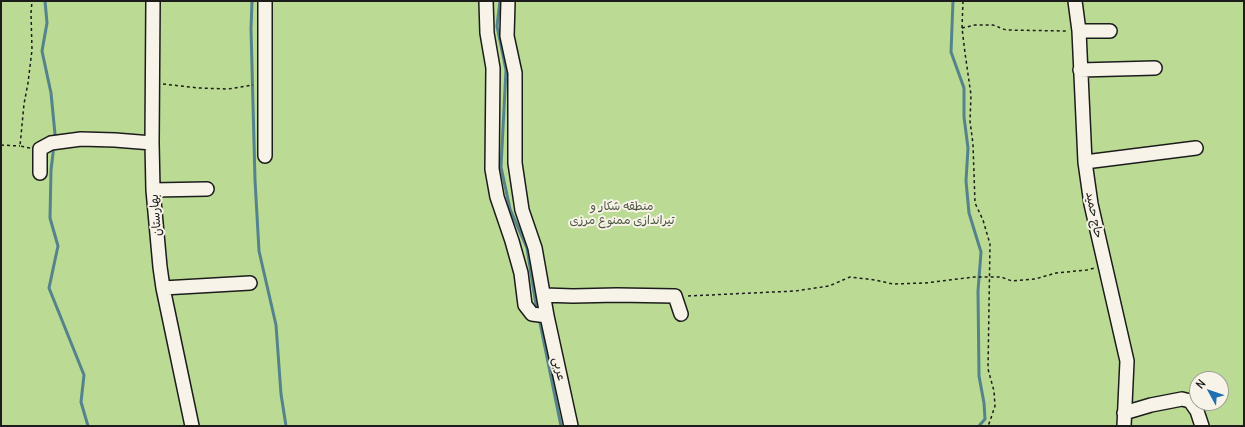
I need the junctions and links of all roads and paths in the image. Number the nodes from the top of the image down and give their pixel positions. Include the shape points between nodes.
1 (32, 1) edge
2 (153, 1) edge
3 (265, 1) edge
4 (486, 1) edge
5 (508, 1) edge
6 (963, 1) edge
7 (1075, 1) edge
8 (962, 28) junction
9 (1078, 31) junction
10 (1110, 31) dead end
11 (1155, 68) dead end
12 (1080, 70) junction
13 (152, 82) junction
14 (258, 85) dead end
15 (152, 143) junction
16 (1, 144) edge
17 (50, 145) junction
18 (20, 146) junction
19 (1196, 148) dead end
20 (264, 156) dead end
21 (1085, 162) junction
22 (40, 173) dead end
23 (207, 189) dead end
24 (153, 190) junction
25 (1104, 265) junction
26 (989, 277) junction
27 (250, 283) dead end
28 (163, 288) junction
29 (544, 294) junction
30 (675, 296) junction
31 (680, 314) dead end
32 (541, 315) junction
33 (1124, 420) edge
34 (192, 426) edge
35 (571, 426) edge
36 (988, 426) edge
37 (1202, 426) edge

1 - 18 path via 32,50
2 - 13 street, بهارستان
3 - 20 street
4 - 32 street via 487,33 493,68 492,169 497,197 521,273 525,305
5 - 29 street via 507,36 515,73 515,163 522,210 535,248
6 - 8 path
7 - 9 street, حاج حمید
8 - 9 path via 993,25 1006,30
8 - 26 path via 971,95 975,203 984,220 990,244
9 - 10 street
9 - 12 street, حاج حمید
11 - 12 street
12 - 21 street, حاج حمید
13 - 14 path via 199,88
13 - 15 street, بهارستان
15 - 17 street via 81,139
15 - 24 street, بهارستان
16 - 18 path
17 - 18 path
17 - 22 street
19 - 21 street
21 - 25 street, حاج حمید
23 - 24 street
24 - 28 street, بهارستان
25 - 26 path via 1012,281 1001,277
25 - 33 street, حاج حمید via 1127,361
26 - 30 path via 893,284 850,277 829,286 795,291
26 - 36 path via 988,369 994,391 994,406
27 - 28 street
28 - 34 street, بهارستان
29 - 30 street
29 - 32 street
30 - 31 street
32 - 35 street, عربی
33 - 37 street via 1151,405 1182,399 1190,401 1197,410

